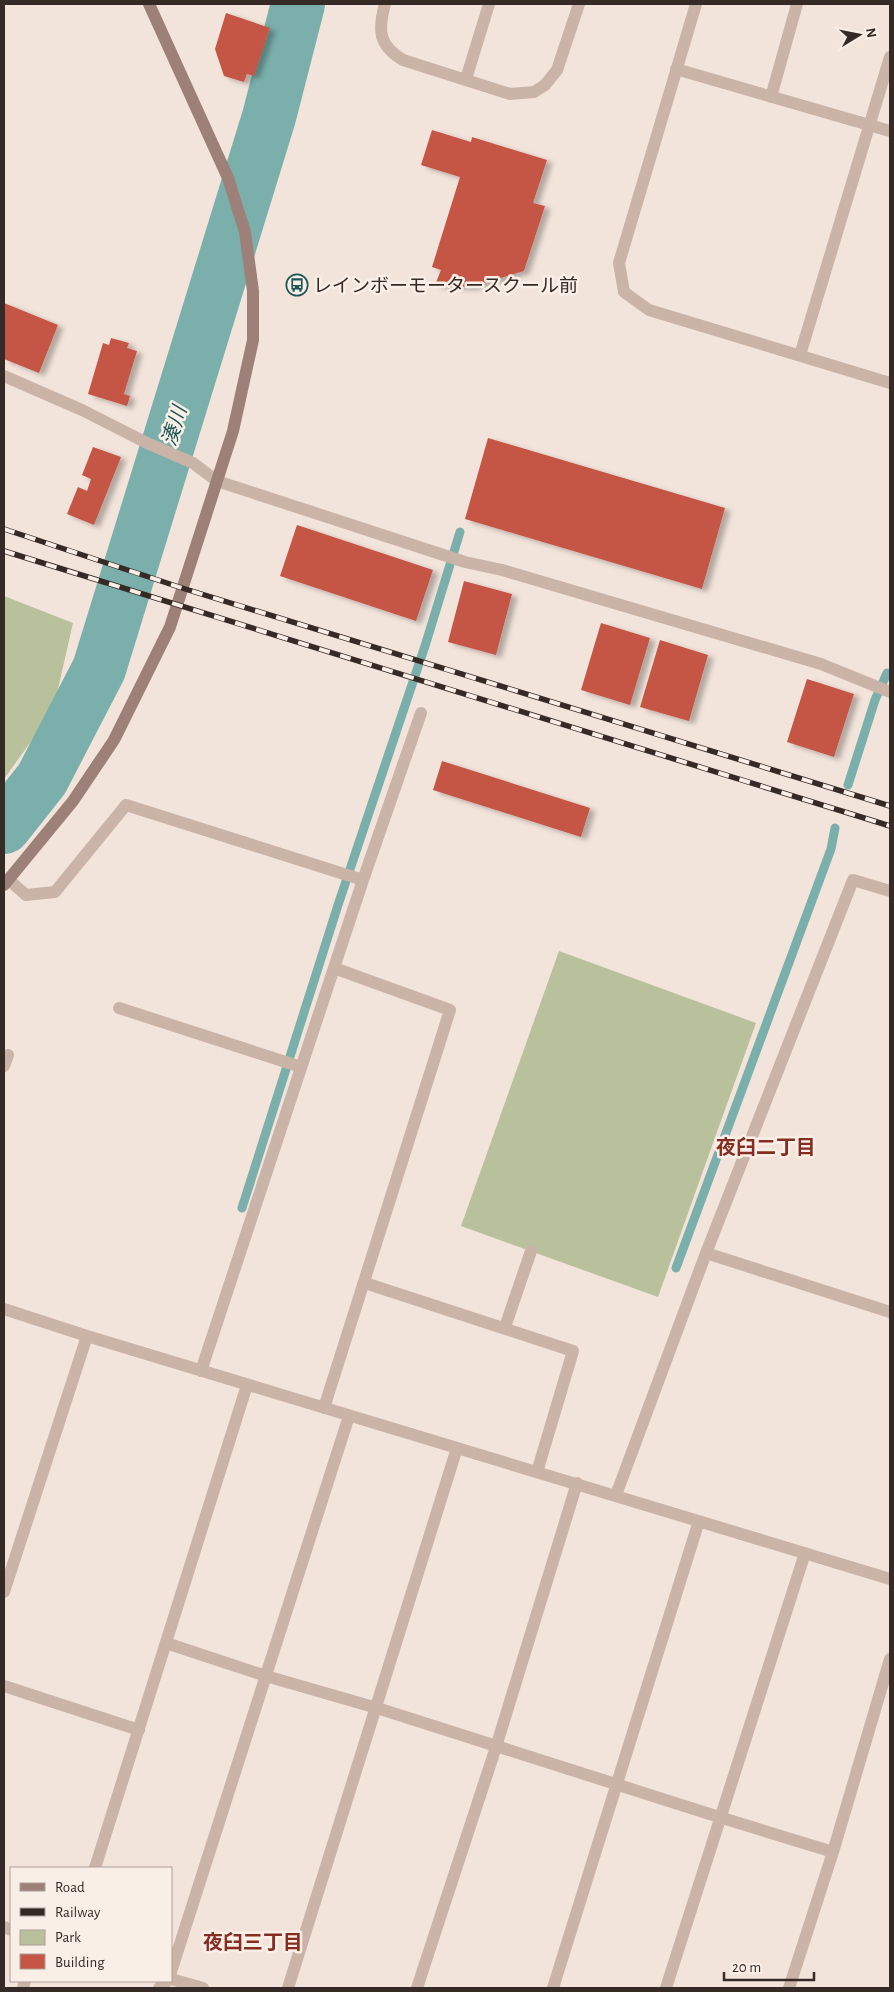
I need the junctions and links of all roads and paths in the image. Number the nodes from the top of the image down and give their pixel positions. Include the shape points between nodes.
1 (149, 4) edge
2 (385, 4) edge
3 (489, 4) edge
4 (579, 4) edge
5 (696, 4) edge
6 (797, 4) edge
7 (890, 57) edge
8 (676, 69) junction
9 (466, 79) junction
10 (771, 97) junction
11 (870, 126) junction
12 (890, 131) edge
13 (800, 356) junction
14 (4, 376) edge
15 (890, 383) edge
16 (216, 481) junction
17 (890, 692) edge
18 (421, 713) dead end
19 (363, 880) junction
20 (6, 883) edge
21 (890, 892) edge
22 (334, 968) junction
23 (119, 1008) dead end
24 (301, 1067) junction
25 (531, 1251) dead end
26 (706, 1253) junction
27 (364, 1283) junction
28 (4, 1309) edge
29 (890, 1312) edge
30 (504, 1327) junction
31 (87, 1336) junction
32 (200, 1370) junction
33 (247, 1385) junction
34 (324, 1408) junction
35 (349, 1416) junction
36 (457, 1448) junction
37 (537, 1472) junction
38 (577, 1483) junction
39 (616, 1495) junction
40 (699, 1521) junction
41 (805, 1553) junction
42 (890, 1579) edge
43 (4, 1592) edge
44 (166, 1643) junction
45 (890, 1659) edge
46 (266, 1676) junction
47 (4, 1686) edge
48 (376, 1708) junction
49 (139, 1730) junction
50 (496, 1747) junction
51 (616, 1784) junction
52 (719, 1817) junction
53 (833, 1852) junction
54 (95, 1867) edge
55 (172, 1969) edge
56 (172, 1979) edge
57 (203, 1988) edge
58 (288, 1988) edge
59 (417, 1988) edge
60 (553, 1988) edge
61 (666, 1988) edge
62 (789, 1988) edge

1 - 16 street via 228,178 245,232 253,291 253,340 234,431
2 - 9 street via 380,23 383,42 391,52 403,60
3 - 9 street
4 - 9 street via 557,70 546,85 534,92 510,94
5 - 8 street
6 - 10 street
7 - 11 street
8 - 10 street
8 - 13 street via 620,263 624,292 649,310
10 - 11 street
11 - 12 street
11 - 13 street
13 - 15 street
14 - 16 street via 193,463
16 - 17 street via 465,562 502,570 821,664
16 - 20 street via 170,627 114,740 73,801
18 - 19 street
19 - 20 street via 126,805 55,892 26,895
19 - 22 street
21 - 26 street via 853,880
22 - 24 street
22 - 27 street via 450,1010
23 - 24 street
24 - 32 street
25 - 30 street
26 - 29 street
26 - 39 street
27 - 30 street
27 - 34 street
28 - 31 street
30 - 37 street via 573,1351
31 - 32 street
31 - 43 street
32 - 33 street
33 - 34 street
33 - 44 street
34 - 35 street
35 - 36 street
35 - 46 street
36 - 37 street
36 - 48 street
37 - 38 street
38 - 39 street
38 - 50 street
39 - 40 street
40 - 41 street
40 - 51 street
41 - 42 street
41 - 52 street
44 - 46 street
44 - 49 street
45 - 53 street
46 - 48 street
46 - 55 street
47 - 49 street
48 - 50 street
48 - 58 street
49 - 54 street
50 - 51 street
50 - 59 street
51 - 52 street
51 - 60 street
52 - 53 street
52 - 61 street
53 - 62 street
56 - 57 street

